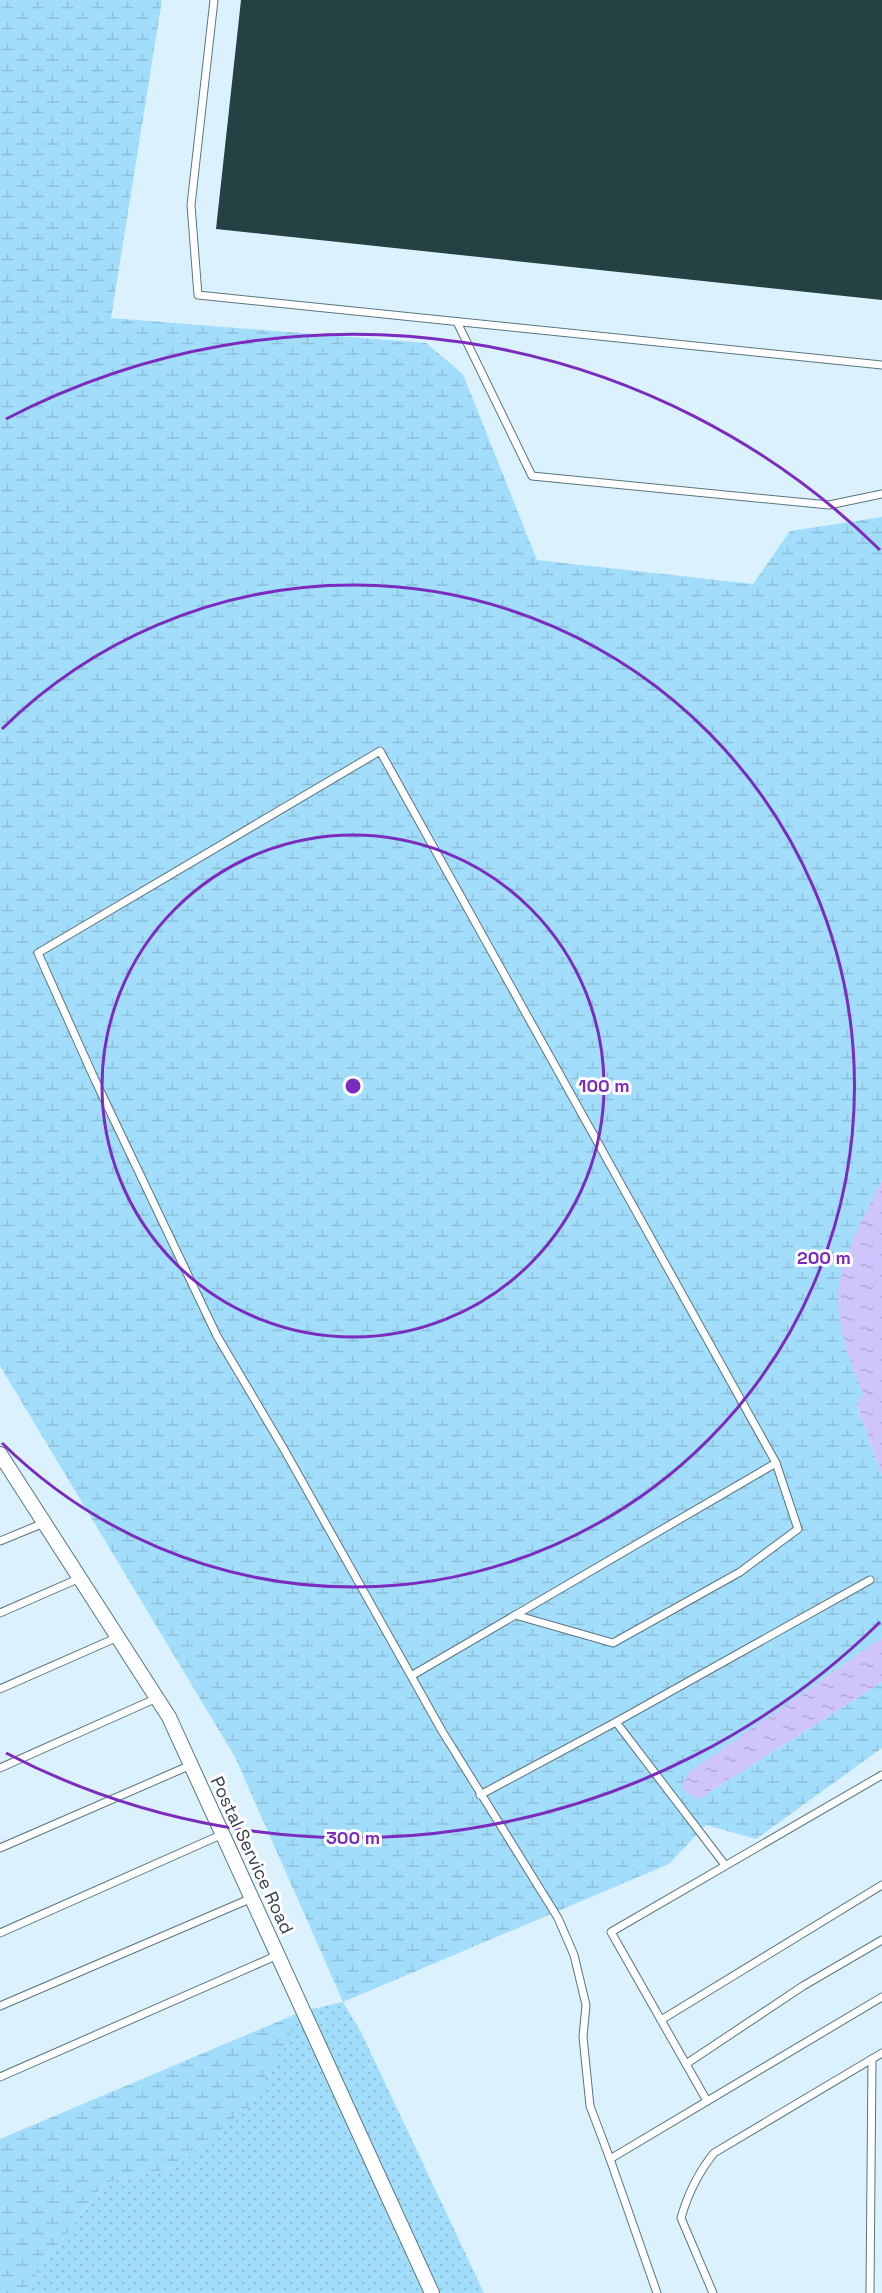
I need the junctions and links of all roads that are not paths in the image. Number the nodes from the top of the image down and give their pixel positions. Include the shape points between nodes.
1 (214, 0) edge
2 (457, 322) junction
3 (882, 365) edge
4 (882, 494) edge
5 (0, 1456) edge
6 (776, 1463) junction
7 (44, 1523) junction
8 (0, 1541) edge
9 (80, 1578) junction
10 (870, 1580) dead end
11 (0, 1613) edge
12 (515, 1615) junction
13 (118, 1637) junction
14 (411, 1676) junction
15 (0, 1689) edge
16 (157, 1698) junction
17 (616, 1722) junction
18 (191, 1765) junction
19 (0, 1768) edge
20 (882, 1775) edge
21 (480, 1795) junction
22 (223, 1834) junction
23 (0, 1848) edge
24 (725, 1865) junction
25 (882, 1885) edge
26 (252, 1898) junction
27 (0, 1932) edge
28 (882, 1941) edge
29 (278, 1955) junction
30 (882, 1996) edge
31 (0, 2006) edge
32 (661, 2020) junction
33 (882, 2053) edge
34 (872, 2059) junction
35 (686, 2064) junction
36 (0, 2077) edge
37 (706, 2101) junction
38 (610, 2159) junction
39 (432, 2293) edge
40 (657, 2293) edge
41 (713, 2293) edge
42 (870, 2293) edge

1 - 2 lane via 191,205 198,295
2 - 3 lane
2 - 4 lane via 532,476 829,505
5 - 7 street, Postal Service Road
6 - 12 lane
6 - 12 lane via 798,1529 740,1572 613,1643
6 - 14 lane via 380,751 38,952 217,1336
7 - 8 lane
7 - 9 street, Postal Service Road
9 - 11 lane
9 - 13 street, Postal Service Road
10 - 17 lane
12 - 14 lane
13 - 15 lane
13 - 16 street, Postal Service Road
14 - 21 lane
16 - 18 street, Postal Service Road
16 - 19 lane
17 - 21 lane
17 - 24 lane
18 - 22 street, Postal Service Road
18 - 23 lane
20 - 24 lane
21 - 38 lane via 558,1918 574,1955 586,2005 583,2037 590,2106
22 - 26 street, Postal Service Road
22 - 27 lane
24 - 32 lane via 611,1932
25 - 32 lane
26 - 29 street, Postal Service Road
26 - 31 lane
28 - 35 lane via 803,1986
29 - 36 lane
29 - 39 street, Postal Service Road
30 - 37 lane
32 - 35 lane
33 - 34 lane
34 - 41 lane via 714,2153 700,2170 681,2218
34 - 42 lane
35 - 37 lane
37 - 38 lane
38 - 40 lane

